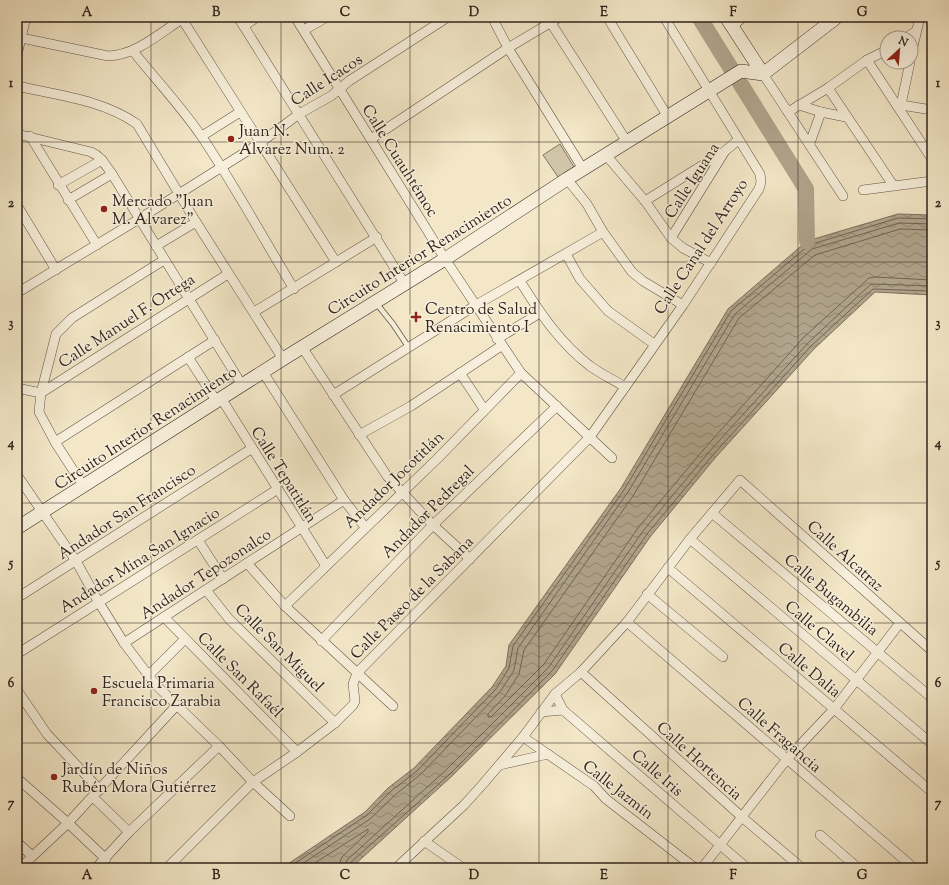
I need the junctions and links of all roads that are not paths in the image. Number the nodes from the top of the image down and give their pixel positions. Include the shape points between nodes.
1 (26, 17) edge
2 (238, 17) edge
3 (257, 17) edge
4 (295, 17) edge
5 (327, 17) edge
6 (448, 17) edge
7 (492, 17) edge
8 (560, 17) edge
9 (607, 17) edge
10 (664, 17) edge
11 (743, 17) edge
12 (837, 17) edge
13 (920, 17) edge
14 (184, 18) edge
15 (729, 22) edge
16 (551, 23) junction
17 (244, 26) junction
18 (304, 30) junction
19 (916, 30) edge
20 (19, 37) edge
21 (508, 48) junction
22 (133, 51) junction
23 (879, 54) edge
24 (17, 55) edge
25 (867, 60) junction
26 (908, 70) edge
27 (763, 74) junction
28 (17, 86) edge
29 (828, 88) junction
30 (340, 89) junction
31 (710, 91) junction
32 (799, 105) junction
33 (899, 106) junction
34 (932, 110) edge
35 (240, 112) junction
36 (788, 112) junction
37 (821, 112) junction
38 (299, 114) junction
39 (846, 116) junction
40 (668, 117) junction
41 (17, 134) edge
42 (30, 136) junction
43 (202, 136) junction
44 (370, 139) junction
45 (738, 140) junction
46 (627, 142) junction
47 (260, 143) junction
48 (810, 143) junction
49 (725, 151) junction
50 (606, 155) junction
51 (932, 159) edge
52 (102, 160) junction
53 (221, 168) junction
54 (583, 169) junction
55 (112, 174) junction
56 (567, 179) junction
57 (932, 181) edge
58 (58, 185) junction
59 (893, 185) junction
60 (863, 190) dead end
61 (180, 193) junction
62 (843, 196) dead end
63 (68, 200) junction
64 (645, 201) junction
65 (17, 205) edge
66 (139, 220) junction
67 (196, 222) junction
68 (603, 232) junction
69 (377, 237) junction
70 (671, 238) junction
71 (97, 245) junction
72 (156, 246) junction
73 (566, 254) junction
74 (445, 259) junction
75 (164, 260) junction
76 (336, 262) junction
77 (711, 264) junction
78 (56, 270) junction
79 (228, 274) junction
80 (520, 281) junction
81 (404, 283) junction
82 (294, 289) junction
83 (17, 293) edge
84 (188, 298) junction
85 (375, 302) junction
86 (476, 305) junction
87 (683, 305) junction
88 (254, 312) junction
89 (540, 313) junction
90 (215, 340) junction
91 (499, 342) junction
92 (654, 344) junction
93 (302, 347) junction
94 (409, 348) junction
95 (188, 358) junction
96 (283, 359) junction
97 (262, 372) junction
98 (460, 373) junction
99 (521, 373) junction
100 (242, 385) junction
101 (625, 387) junction
102 (17, 388) edge
103 (41, 393) junction
104 (333, 395) junction
105 (219, 400) junction
106 (557, 406) junction
107 (484, 409) junction
108 (359, 435) junction
109 (590, 437) junction
110 (55, 442) junction
111 (251, 449) junction
112 (612, 458) dead end
113 (17, 475) edge
114 (84, 487) junction
115 (278, 489) junction
116 (402, 492) junction
117 (344, 500) junction
118 (42, 513) junction
119 (712, 513) junction
120 (433, 525) junction
121 (365, 527) junction
122 (17, 528) edge
123 (301, 528) junction
124 (690, 539) junction
125 (198, 540) junction
126 (470, 559) junction
127 (76, 562) junction
128 (247, 564) junction
129 (326, 566) junction
130 (668, 568) junction
131 (223, 579) junction
132 (206, 590) junction
133 (647, 594) junction
134 (17, 598) edge
135 (98, 601) junction
136 (285, 606) junction
137 (164, 617) junction
138 (627, 622) junction
139 (900, 623) junction
140 (184, 639) junction
141 (321, 640) junction
142 (124, 643) junction
143 (932, 651) edge
144 (877, 652) junction
145 (17, 654) edge
146 (723, 657) dead end
147 (581, 672) junction
148 (357, 673) junction
149 (149, 675) junction
150 (856, 680) junction
151 (17, 690) edge
152 (555, 694) junction
153 (932, 698) edge
154 (176, 706) junction
155 (394, 706) dead end
156 (834, 709) junction
157 (563, 710) junction
158 (541, 712) junction
159 (335, 723) junction
160 (523, 737) junction
161 (932, 744) edge
162 (219, 746) junction
163 (297, 752) junction
164 (548, 754) junction
165 (787, 759) junction
166 (500, 765) junction
167 (17, 778) edge
168 (253, 782) junction
169 (932, 792) edge
170 (96, 793) junction
171 (290, 816) dead end
172 (743, 818) junction
173 (68, 823) junction
174 (129, 832) junction
175 (820, 835) dead end
176 (424, 841) junction
177 (17, 842) edge
178 (720, 846) junction
179 (32, 856) junction
180 (106, 859) junction
181 (20, 868) edge
182 (96, 868) edge
183 (167, 868) edge
184 (396, 868) edge
185 (463, 868) edge
186 (695, 868) edge
187 (702, 868) edge
188 (747, 868) edge
189 (802, 868) edge
190 (858, 868) edge
191 (914, 868) edge

1 - 20 street
2 - 17 street
3 - 17 street
4 - 18 street, Calle Cuauhtémoc
5 - 18 street
6 - 30 street, Calle Icacos
7 - 21 street
8 - 16 street
9 - 40 street
10 - 31 street, Calle Canal del Arroyo
11 - 15 street
12 - 27 main road
13 - 19 street
14 - 22 street
14 - 35 street
15 - 27 main road
16 - 21 street
16 - 46 street
17 - 38 street
18 - 30 street, Calle Cuauhtémoc
20 - 22 street via 108,56
20 - 24 street
21 - 44 street
21 - 54 street
22 - 43 street via 155,79 170,93
23 - 25 street
25 - 29 street
25 - 33 street
26 - 33 street
27 - 31 main road, Circuito Interior Renacimiento via 741,71
27 - 36 street
28 - 61 street via 106,107 123,114 137,124
29 - 32 street
29 - 39 street
30 - 38 street, Calle Icacos
30 - 44 street, Calle Cuauhtémoc
31 - 40 main road, Circuito Interior Renacimiento
31 - 45 street, Calle Canal del Arroyo
32 - 36 street
32 - 37 street
33 - 34 street
33 - 51 street
35 - 43 street
35 - 47 street
36 - 48 street
37 - 39 street
37 - 48 street
38 - 47 street, Calle Icacos
38 - 69 street
39 - 59 street
40 - 46 main road, Circuito Interior Renacimiento
41 - 42 street
42 - 52 street via 91,152
42 - 58 street
43 - 53 street
44 - 74 street, Calle Cuauhtémoc
45 - 49 street, Calle Iguana
45 - 77 street, Calle Canal del Arroyo via 760,174 761,182
46 - 50 main road, Circuito Interior Renacimiento
47 - 53 street, Calle Icacos
47 - 76 street
48 - 62 street
49 - 64 street
49 - 70 street, Calle Iguana
50 - 54 main road, Circuito Interior Renacimiento
50 - 64 street
52 - 55 street
52 - 58 street
53 - 61 street, Calle Icacos
53 - 82 street
54 - 56 main road, Circuito Interior Renacimiento
55 - 63 street
55 - 66 street
56 - 68 street via 587,204
56 - 74 main road, Circuito Interior Renacimiento
57 - 59 street
58 - 63 street
59 - 60 street
61 - 66 street, Calle Icacos
61 - 67 street
63 - 71 street
64 - 70 street
65 - 78 street
66 - 71 street, Calle Icacos
66 - 72 street
67 - 72 street
67 - 79 street
68 - 73 street
68 - 87 street via 632,272
69 - 76 street
69 - 81 street
70 - 77 street
71 - 78 street, Calle Icacos
72 - 75 street
73 - 80 street
73 - 92 street via 580,279 608,311
74 - 81 main road, Circuito Interior Renacimiento
74 - 86 street, Calle Cuauhtémoc
75 - 84 street
75 - 103 street via 72,318 59,329
76 - 82 street
77 - 87 street, Calle Canal del Arroyo
78 - 83 street, Calle Icacos
79 - 84 street, Calle Manuel F. Ortega
79 - 88 street
80 - 86 street
80 - 89 street
81 - 85 main road, Circuito Interior Renacimiento
82 - 88 street
84 - 90 street
84 - 103 street, Calle Manuel F. Ortega
85 - 93 main road, Circuito Interior Renacimiento
85 - 94 lane
86 - 91 street, Calle Cuauhtémoc
86 - 94 street
87 - 92 street, Calle Canal del Arroyo
88 - 96 street
89 - 91 street
89 - 101 street via 555,333 591,367
90 - 95 street
90 - 100 street
91 - 98 street
91 - 99 street, Calle Cuauhtémoc
92 - 101 street, Calle Canal del Arroyo
93 - 96 main road, Circuito Interior Renacimiento
93 - 104 street
94 - 104 street
95 - 105 street, Calle Tepatitlán
95 - 110 street
96 - 97 main road, Circuito Interior Renacimiento
97 - 100 main road, Circuito Interior Renacimiento
97 - 117 street
98 - 107 street
98 - 108 street via 411,406
99 - 106 street, Calle Cuauhtémoc
99 - 107 street, Andador Jocotitlán
100 - 105 main road, Circuito Interior Renacimiento
101 - 109 street, Calle Paseo de la Sabana
102 - 103 street
103 - 110 street via 40,412
104 - 108 street
105 - 111 street, Calle Tepatitlán
105 - 114 main road, Circuito Interior Renacimiento
106 - 109 street, Calle Cuauhtémoc
106 - 120 street, Andador Pedregal
107 - 116 street, Andador Jocotitlán
108 - 116 street
109 - 112 street, Calle Cuauhtémoc
109 - 126 street, Calle Paseo de la Sabana
110 - 114 street
111 - 115 street, Calle Tepatitlán
111 - 127 street, Andador San Francisco
113 - 118 street
114 - 118 main road, Circuito Interior Renacimiento
115 - 123 street, Calle Tepatitlán
115 - 125 street, Andador Mina San Ignacio
116 - 120 street
116 - 121 street, Andador Jocotitlán
117 - 121 street
117 - 123 street, Andador Tepozonalco
118 - 122 main road, Circuito Interior Renacimiento
118 - 127 street
119 - 124 street
119 - 139 street, Calle Alcatraz via 740,480
119 - 144 street, Calle Bugambilia
120 - 126 street
120 - 141 street, Andador Pedregal
121 - 129 street, Andador Jocotitlán
123 - 128 street, Andador Tepozonalco
123 - 129 street, Calle Tepatitlán
124 - 130 street
124 - 150 street, Calle Clavel
125 - 131 street
125 - 135 street, Andador Mina San Ignacio
126 - 148 street, Calle Paseo de la Sabana
127 - 134 street, Andador San Francisco
127 - 135 street
128 - 131 street, Andador Tepozonalco
128 - 136 street
129 - 136 street, Andador Jocotitlán
130 - 133 street
130 - 156 street, Calle Dalia
131 - 132 street, Andador Tepozonalco
132 - 137 street, Andador Tepozonalco
132 - 159 street, Calle San Miguel via 229,619
133 - 138 street
133 - 146 street
135 - 142 street
135 - 145 street, Andador Mina San Ignacio
136 - 141 street
137 - 140 street, Calle San Rafaél
137 - 142 street, Andador Tepozonalco
138 - 147 street
138 - 165 street, Calle Fragancia
139 - 143 street, Calle Alcatraz
139 - 144 street
140 - 149 street
140 - 163 street, Calle San Rafaél
141 - 148 street
142 - 149 street
144 - 150 street
144 - 153 street, Calle Bugambilia
147 - 152 street
147 - 172 street, Calle Hortencia
148 - 155 street
148 - 159 street, Calle Paseo de la Sabana via 353,684 355,701
149 - 154 street
150 - 156 street
150 - 161 street, Calle Clavel
151 - 170 street via 48,734
152 - 157 street, Calle Iris
152 - 158 street
154 - 162 street
154 - 170 street
156 - 165 street
156 - 169 street, Calle Dalia
157 - 158 street
157 - 178 street, Calle Iris
158 - 160 street
159 - 163 street, Calle Paseo de la Sabana
160 - 164 street, Calle Jazmín
160 - 166 street
162 - 168 street
162 - 174 street
163 - 168 street, Calle Paseo de la Sabana
164 - 166 street
164 - 186 street, Calle Jazmín via 594,786 606,799
165 - 172 street
165 - 191 street, Calle Fragancia
166 - 176 street via 464,805
167 - 173 street
168 - 171 street
168 - 183 street, Calle Paseo de la Sabana
170 - 173 street
170 - 174 street
172 - 178 street
172 - 189 street, Calle Hortencia
173 - 179 street
173 - 180 street
174 - 180 street
175 - 190 street
176 - 184 street
176 - 185 street
177 - 179 street
178 - 187 street
178 - 188 street, Calle Iris
179 - 181 street
180 - 182 street

